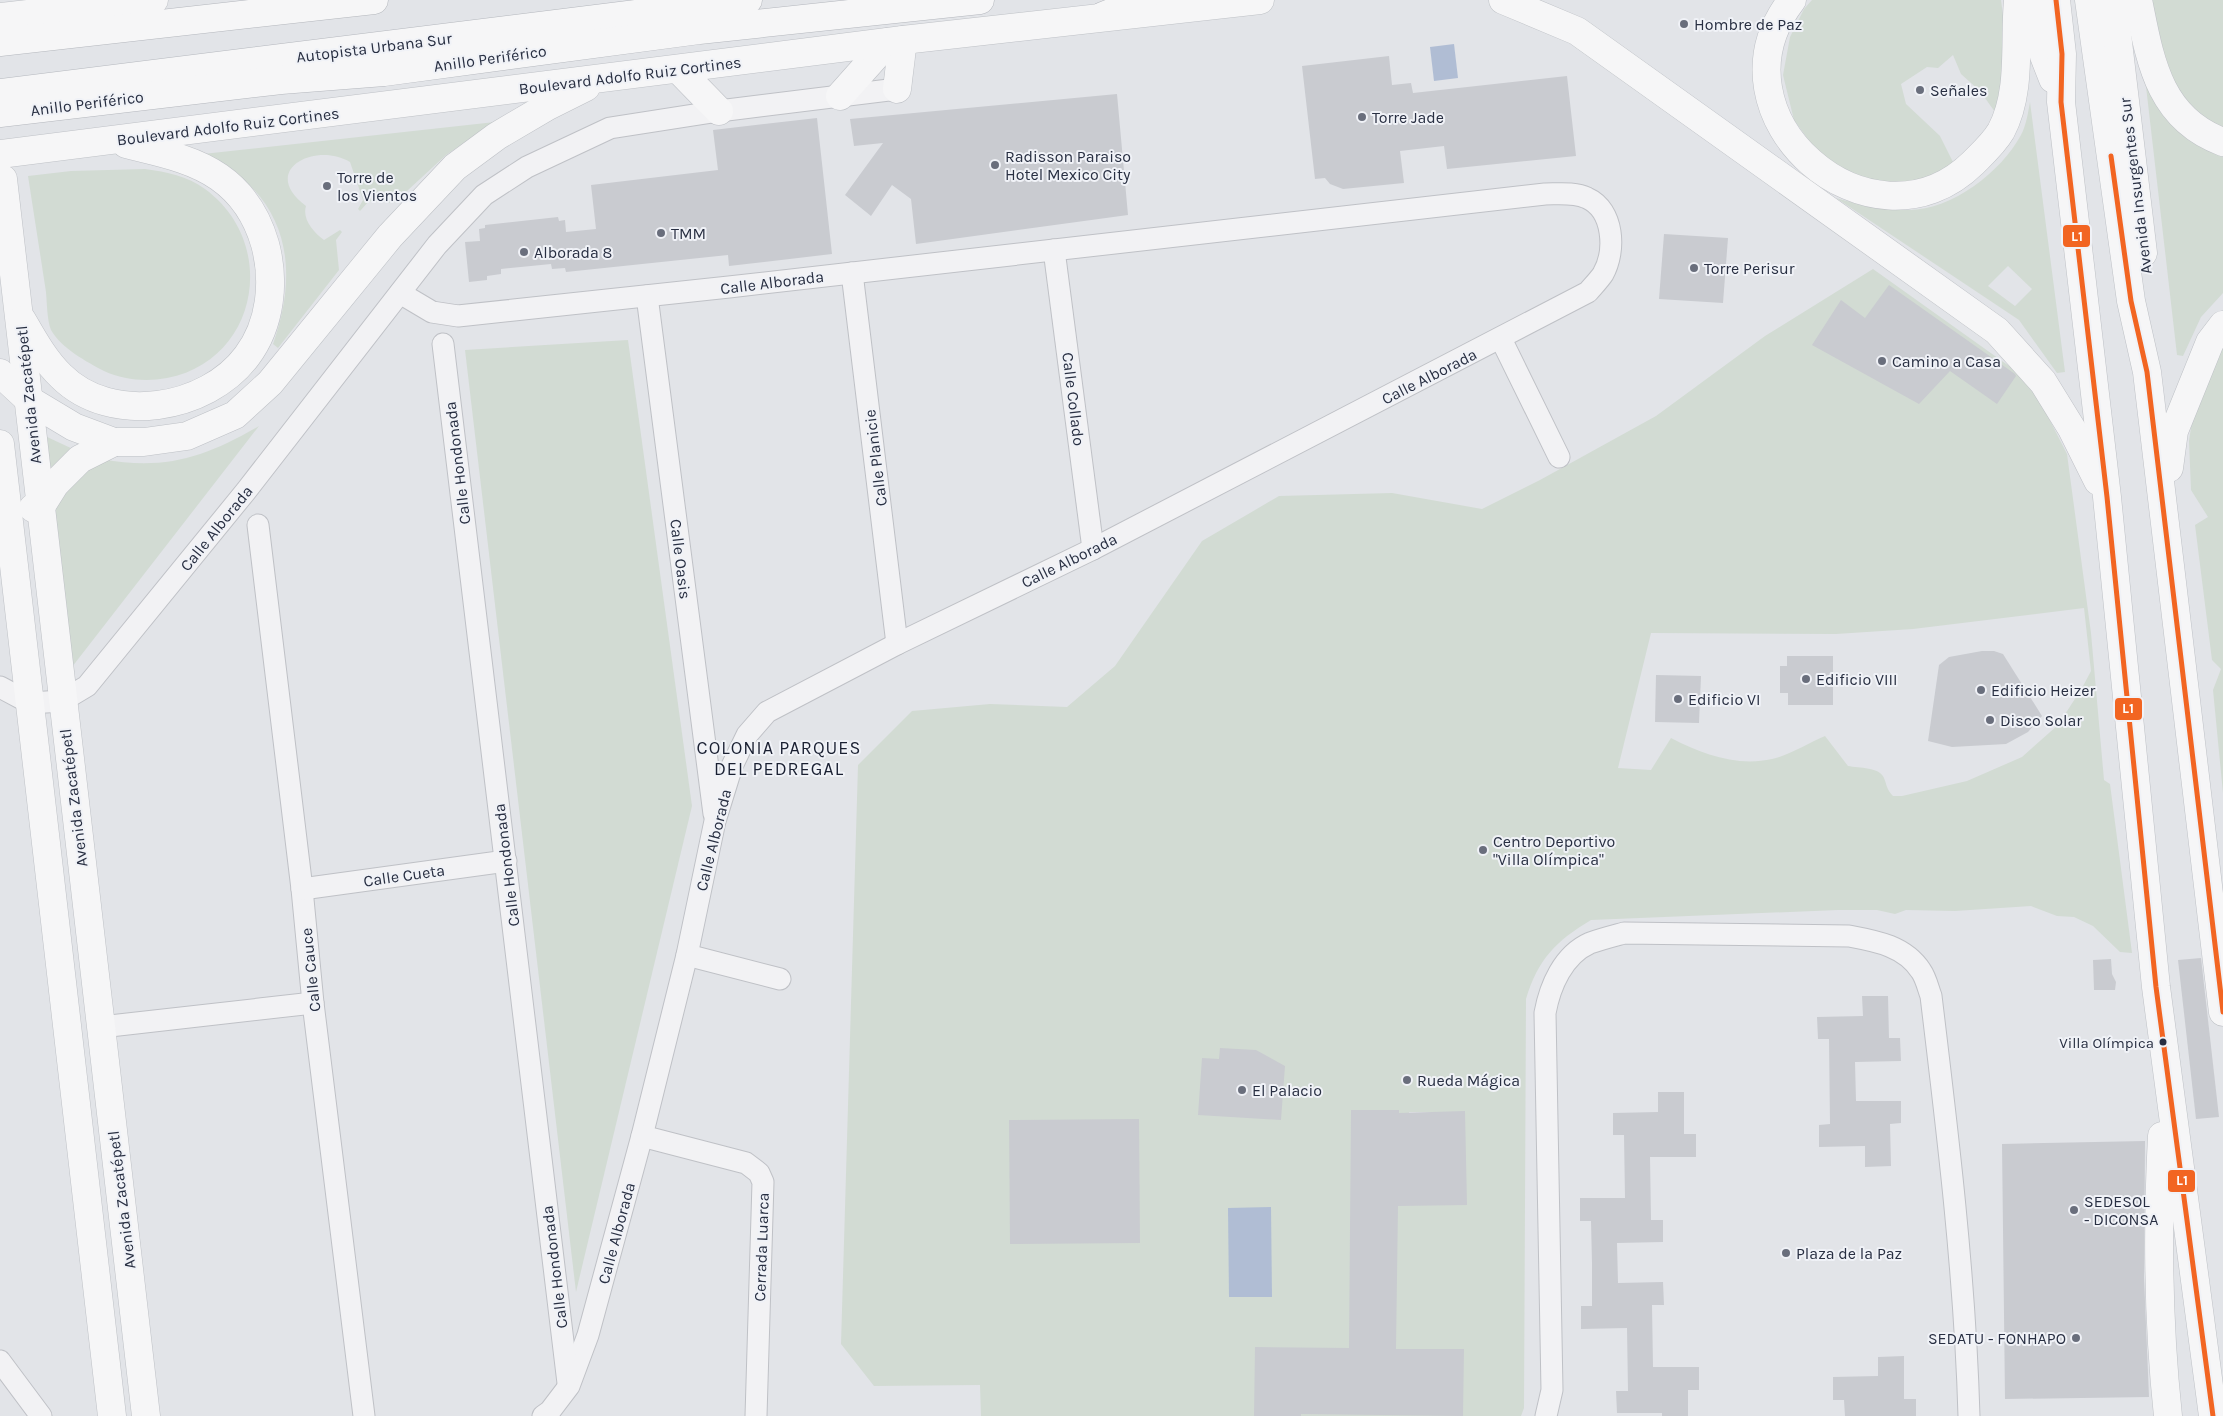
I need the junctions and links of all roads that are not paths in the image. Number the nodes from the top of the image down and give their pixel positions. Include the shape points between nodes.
1 (154, 0) edge
2 (374, 0) edge
3 (621, 0) edge
4 (748, 0) edge
5 (980, 0) edge
6 (1143, 0) edge
7 (1260, 0) edge
8 (1503, 0) edge
9 (1792, 0) edge
10 (2018, 0) edge
11 (2034, 0) edge
12 (2056, 0) edge
13 (2089, 0) edge
14 (2113, 0) edge
15 (2138, 0) edge
16 (124, 1) edge
17 (1103, 16) junction
18 (0, 18) edge
19 (896, 41) junction
20 (0, 42) edge
21 (678, 69) junction
22 (0, 74) edge
23 (605, 78) junction
24 (897, 90) joint
25 (0, 93) edge
26 (840, 96) junction
27 (2061, 102) junction
28 (719, 111) junction
29 (0, 113) edge
30 (115, 141) junction
31 (2223, 142) edge
32 (1, 166) edge
33 (1054, 250) junction
34 (852, 273) junction
35 (400, 293) junction
36 (647, 296) junction
37 (19, 314) junction
38 (2223, 326) edge
39 (1501, 339) junction
40 (443, 344) dead end
41 (2147, 372) junction
42 (0, 373) edge
43 (29, 400) junction
44 (114, 442) junction
45 (0, 444) edge
46 (1559, 456) dead end
47 (2107, 497) junction
48 (2164, 507) junction
49 (40, 508) junction
50 (8, 511) junction
51 (258, 525) dead end
52 (1093, 549) junction
53 (897, 644) junction
54 (0, 687) edge
55 (62, 701) junction
56 (30, 703) junction
57 (715, 821) junction
58 (506, 861) junction
59 (302, 889) junction
60 (687, 955) junction
61 (780, 979) dead end
62 (313, 1003) junction
63 (2223, 1012) edge
64 (101, 1027) junction
65 (2165, 1062) junction
66 (642, 1136) junction
67 (0, 1361) edge
68 (569, 1386) junction
69 (41, 1416) edge
70 (112, 1416) edge
71 (146, 1416) edge
72 (364, 1416) edge
73 (543, 1416) edge
74 (756, 1416) edge
75 (1546, 1416) edge
76 (1969, 1416) edge
77 (2168, 1416) edge
78 (2213, 1416) edge

1 - 16 main road
2 - 20 main road
3 - 22 main road, Autopista Urbana Sur
4 - 25 main road, Autopista Urbana Sur
5 - 29 main road, Anillo Periférico via 699,30 384,72 281,80
6 - 17 main road
7 - 17 main road, Boulevard Adolfo Ruiz Cortines
8 - 47 main road via 1577,31 1997,331 2043,382
9 - 10 main road via 1775,24 1767,55 1770,97 1778,123 1800,154 1826,175 1858,189 1890,195 1927,189 1956,177 1982,154 2001,130 2015,75
11 - 27 main road via 2044,56
12 - 27 main road via 2062,54
13 - 41 main road, Avenida Insurgentes Sur via 2131,301
14 - 41 main road, Avenida Insurgentes Sur via 2149,300
15 - 31 main road via 2151,60 2163,91 2189,122
16 - 18 main road
17 - 19 main road, Boulevard Adolfo Ruiz Cortines
19 - 21 main road, Boulevard Adolfo Ruiz Cortines
19 - 24 main road
19 - 26 main road
21 - 23 main road, Boulevard Adolfo Ruiz Cortines
21 - 28 main road
23 - 30 main road, Boulevard Adolfo Ruiz Cortines
23 - 44 main road via 517,124 455,167 390,236 270,383 235,415 187,436
24 - 26 street, Calle Alborada
26 - 28 street, Calle Alborada
27 - 47 main road
28 - 35 street, Calle Alborada via 610,128 527,167 484,195 437,245
30 - 32 main road, Boulevard Adolfo Ruiz Cortines
30 - 37 main road via 204,168 229,184 248,204 263,236 271,275 267,311 254,344 228,375 191,396 154,406 128,406 96,398 60,376
32 - 37 main road, Avenida Zacatépetl
33 - 34 street, Calle Alborada
33 - 39 street, Calle Alborada via 1545,194 1566,193 1587,198 1602,209 1610,227 1610,247 1604,273 1588,292
33 - 52 street, Calle Collado
34 - 36 street, Calle Alborada
34 - 53 street, Calle Planicie
35 - 36 street, Calle Alborada via 432,312 458,316
35 - 55 street, Calle Alborada via 246,491 87,686
36 - 57 street, Calle Oasis
37 - 43 main road, Avenida Zacatépetl
38 - 48 main road via 2210,342 2174,431
39 - 46 street
39 - 52 street, Calle Alborada
40 - 58 street, Calle Hondonada
41 - 48 main road, Avenida Insurgentes Sur
42 - 43 main road
43 - 44 main road via 74,427
43 - 49 main road, Avenida Zacatépetl
44 - 49 main road via 80,459 55,484
45 - 50 main road, Avenida Zacatépetl
47 - 65 main road
48 - 63 main road, Avenida Insurgentes Sur
49 - 50 main road
49 - 55 main road, Avenida Zacatépetl
50 - 56 main road, Avenida Zacatépetl
51 - 59 street, Calle Cauce
52 - 53 street, Calle Alborada
53 - 57 street, Calle Alborada via 766,712 747,734 732,766
54 - 56 street
55 - 56 street, Calle Alborada
55 - 64 main road, Avenida Zacatépetl
56 - 70 main road, Avenida Zacatépetl
57 - 60 street, Calle Alborada
58 - 59 street, Calle Cueta
58 - 68 street, Calle Hondonada
59 - 62 street, Calle Cauce
60 - 61 street
60 - 66 street, Calle Alborada
62 - 64 street
62 - 72 street, Calle Cauce
64 - 71 main road, Avenida Zacatépetl
65 - 77 main road via 2159,1265 2160,1330
65 - 78 main road
66 - 68 street, Calle Alborada via 588,1335
66 - 74 street, Cerrada Luarca via 746,1163 759,1173 763,1182
67 - 69 street
68 - 73 street, Calle Alborada
75 - 76 street via 1552,1390 1545,1013 1549,992 1564,964 1589,944 1624,933 1849,936 1879,941 1904,953 1921,971 1932,996 1951,1167

